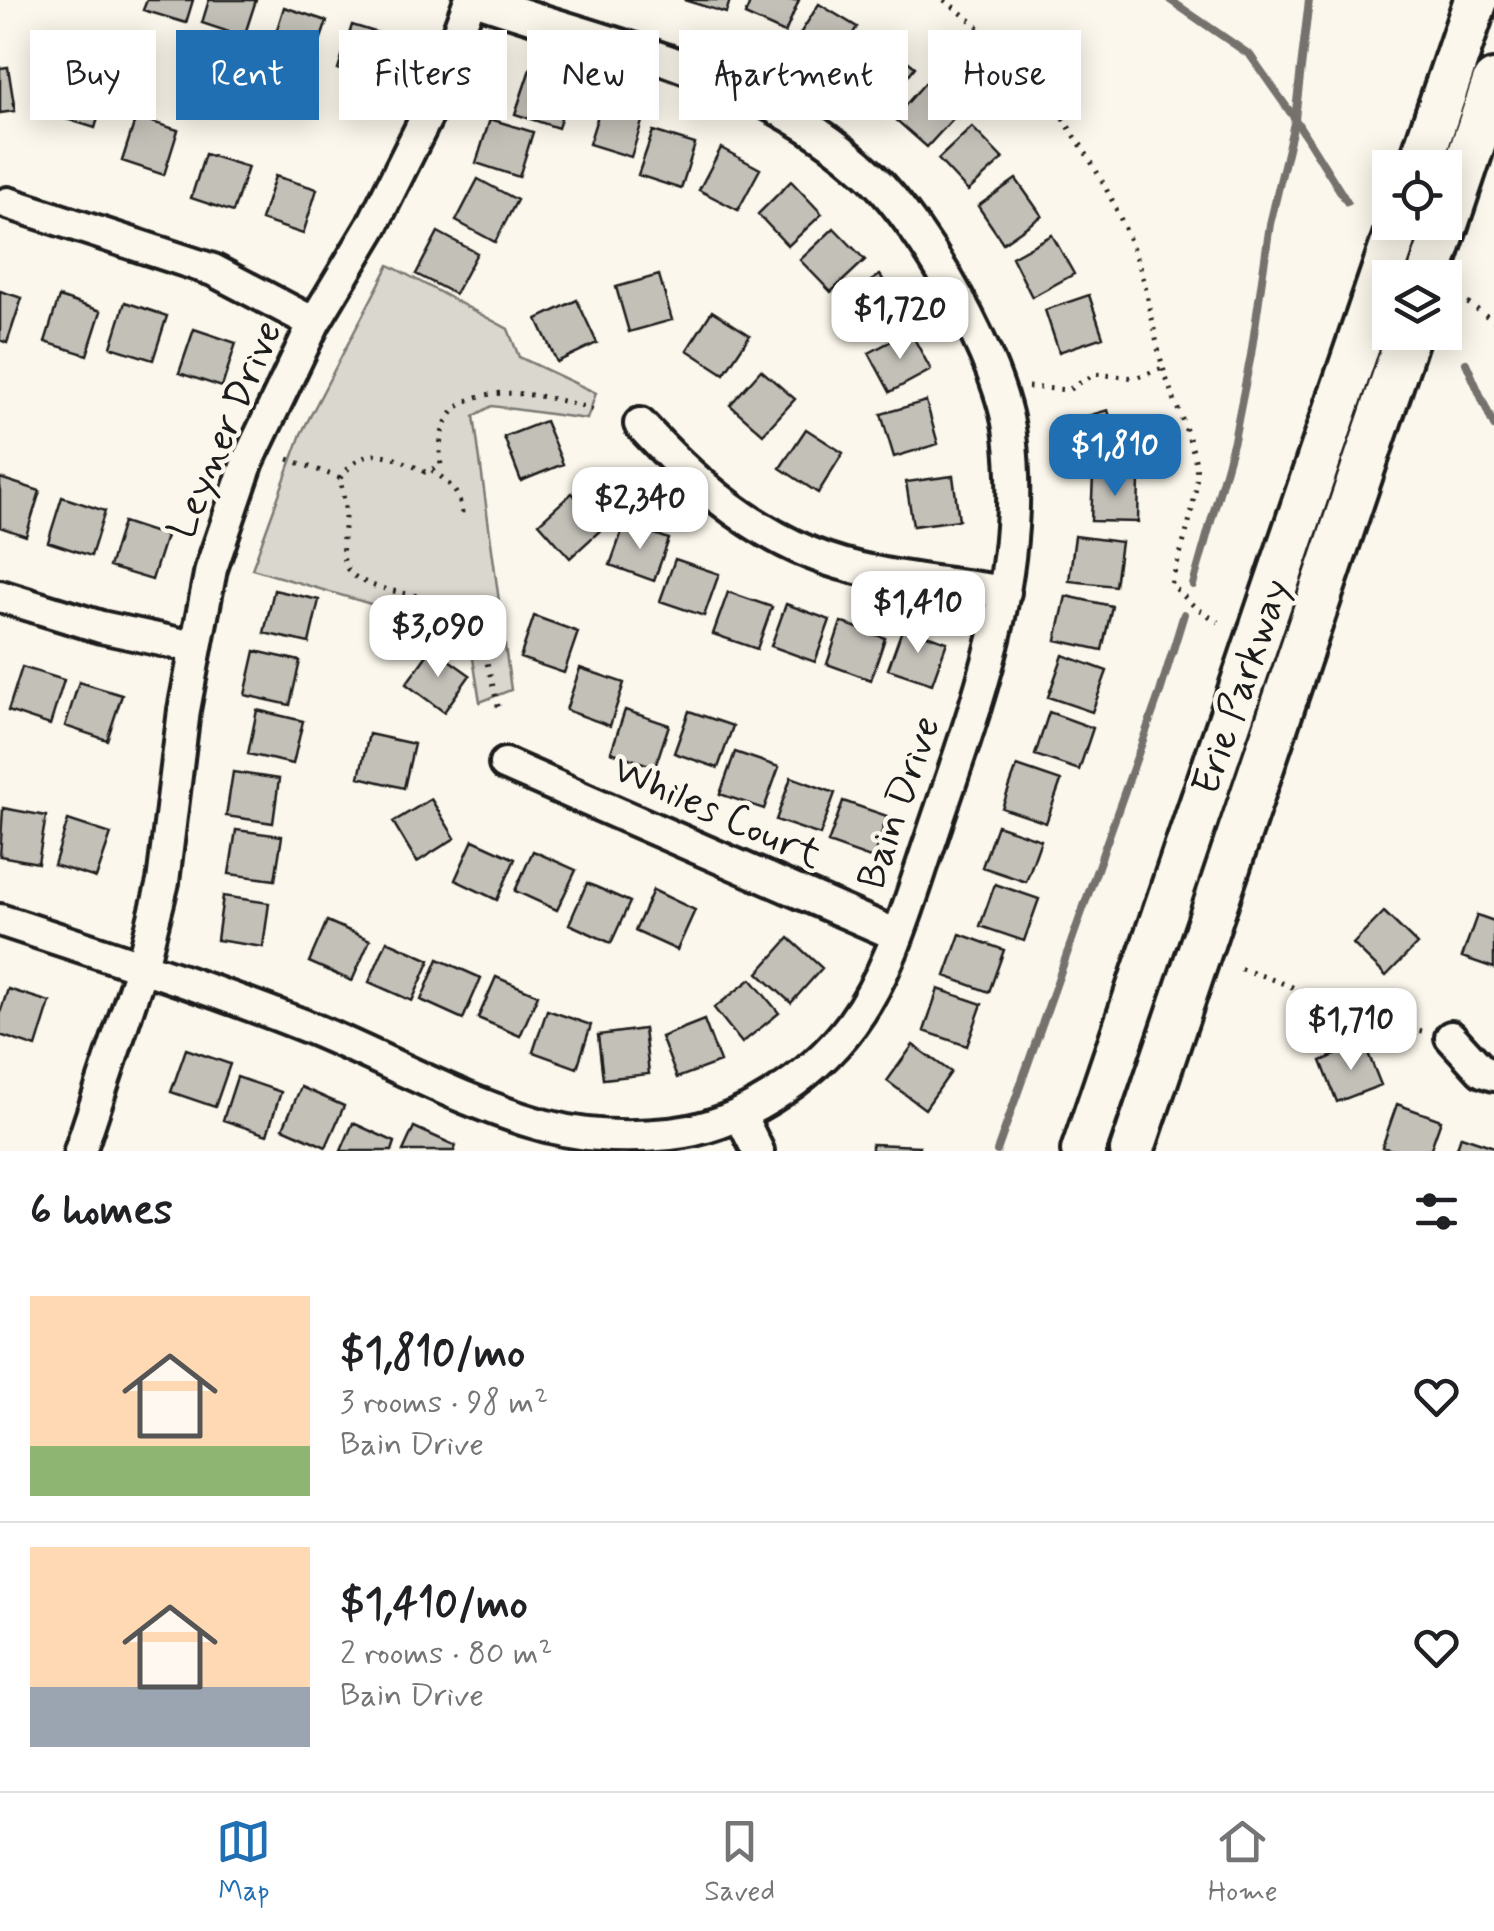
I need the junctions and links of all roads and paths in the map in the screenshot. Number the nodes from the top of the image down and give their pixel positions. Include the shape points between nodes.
1 (470, 0) edge
2 (478, 0) edge
3 (944, 0) edge
4 (1476, 0) edge
5 (1494, 82) edge
6 (1425, 150) edge
7 (8, 203) dead end
8 (1394, 240) edge
9 (1450, 260) edge
10 (1462, 300) edge
11 (1494, 321) edge
12 (314, 322) junction
13 (1403, 350) edge
14 (1163, 368) junction
15 (1028, 387) dead end
16 (594, 410) dead end
17 (640, 424) dead end
18 (288, 459) dead end
19 (432, 470) junction
20 (340, 478) junction
21 (462, 520) dead end
22 (1005, 592) junction
23 (0, 596) edge
24 (1218, 622) dead end
25 (194, 647) junction
26 (499, 710) dead end
27 (505, 764) dead end
28 (0, 920) edge
29 (897, 935) junction
30 (142, 966) junction
31 (1241, 970) dead end
32 (1451, 1037) joint
33 (1494, 1074) edge
34 (741, 1117) junction
35 (80, 1151) edge
36 (758, 1151) edge
37 (1084, 1151) edge
38 (1132, 1151) edge

1 - 12 street, Leyner Drive via 426,116 372,226
2 - 22 street, Bain Drive via 732,85 802,122 873,178 937,260 1001,396 1014,503
3 - 14 path via 1028,71 1099,174 1138,262
4 - 6 main road
5 - 9 main road
7 - 12 street via 213,270
8 - 37 main road, Erie Parkway
10 - 11 path
12 - 25 street, Leyner Drive via 248,461 211,569
13 - 38 main road, Erie Parkway
14 - 15 path via 1134,378 1095,374 1068,390
14 - 24 path via 1196,466 1171,584
16 - 19 path via 498,390 483,394 452,414 438,446 441,466
17 - 22 street via 733,511 812,554 865,570
18 - 20 path
19 - 20 path via 374,454 361,457
19 - 21 path via 461,500
20 - 26 path via 346,566 372,587 466,606 476,619
22 - 29 street, Bain Drive via 992,656
23 - 25 street via 101,628
25 - 30 street, Leyner Drive via 163,882
27 - 29 street, Whiles Court
28 - 30 street, Bain Drive
29 - 34 street, Bain Drive via 876,988 849,1028 816,1062
30 - 34 street, Bain Drive via 546,1126 608,1136 674,1134
30 - 35 street, Leyner Drive
31 - 32 path via 1378,1022
32 - 33 street via 1482,1071
34 - 36 street

